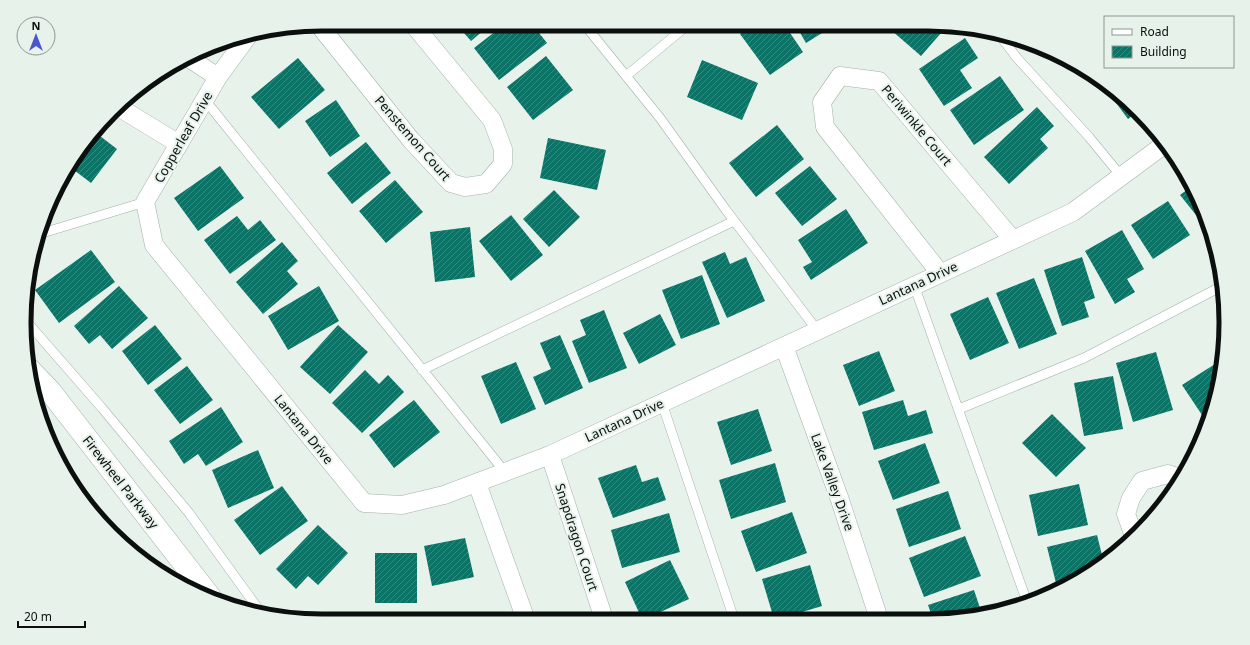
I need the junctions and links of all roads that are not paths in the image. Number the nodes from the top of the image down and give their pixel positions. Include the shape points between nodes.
1 (325, 31) edge
2 (419, 31) edge
3 (590, 31) edge
4 (681, 31) edge
5 (1004, 41) edge
6 (244, 42) edge
7 (194, 61) edge
8 (626, 76) junction
9 (218, 77) junction
10 (205, 100) junction
11 (123, 110) edge
12 (179, 144) junction
13 (1161, 147) edge
14 (1121, 176) junction
15 (145, 202) junction
16 (734, 221) junction
17 (45, 232) edge
18 (1013, 240) junction
19 (940, 273) junction
20 (914, 285) junction
21 (1217, 289) edge
22 (31, 327) edge
23 (817, 330) junction
24 (784, 346) junction
25 (422, 370) junction
26 (37, 377) edge
27 (662, 403) junction
28 (958, 409) junction
29 (550, 455) junction
30 (505, 472) junction
31 (1175, 476) edge
32 (476, 483) junction
33 (1132, 531) edge
34 (203, 588) edge
35 (1025, 597) edge
36 (256, 606) edge
37 (524, 614) edge
38 (602, 614) edge
39 (732, 614) edge
40 (877, 614) edge

1 - 2 street, Penstemon Court via 411,140 451,183 465,187 486,184 503,164 503,149 492,120
3 - 8 lane
4 - 8 lane
5 - 14 lane
6 - 9 street, Copperleaf Drive
7 - 9 street
8 - 16 lane via 660,118
9 - 10 street, Copperleaf Drive
10 - 12 street, Copperleaf Drive
10 - 25 lane
11 - 12 street
12 - 15 street, Copperleaf Drive
13 - 14 street, Lantana Drive
14 - 18 street, Lantana Drive via 1074,212
15 - 17 lane
15 - 32 street, Lantana Drive via 154,245 364,503 402,505 444,495
16 - 23 lane
16 - 25 lane
18 - 19 street, Lantana Drive
18 - 19 street, Periwinkle Court via 880,81 840,76 822,102 824,127
19 - 20 street, Lantana Drive
20 - 23 street, Lantana Drive
20 - 28 lane
21 - 28 lane via 1084,358
22 - 36 lane via 189,513
23 - 24 street, Lantana Drive
24 - 27 street, Lantana Drive
24 - 40 street, Lake Valley Drive via 840,500
25 - 30 lane
26 - 34 main road, Firewheel Parkway
27 - 29 street, Lantana Drive
27 - 39 lane
28 - 35 lane
29 - 30 street, Lantana Drive
29 - 38 street, Snapdragon Court
30 - 32 street, Lantana Drive
31 - 33 street via 1168,474 1142,481 1131,498 1126,514
32 - 37 street

